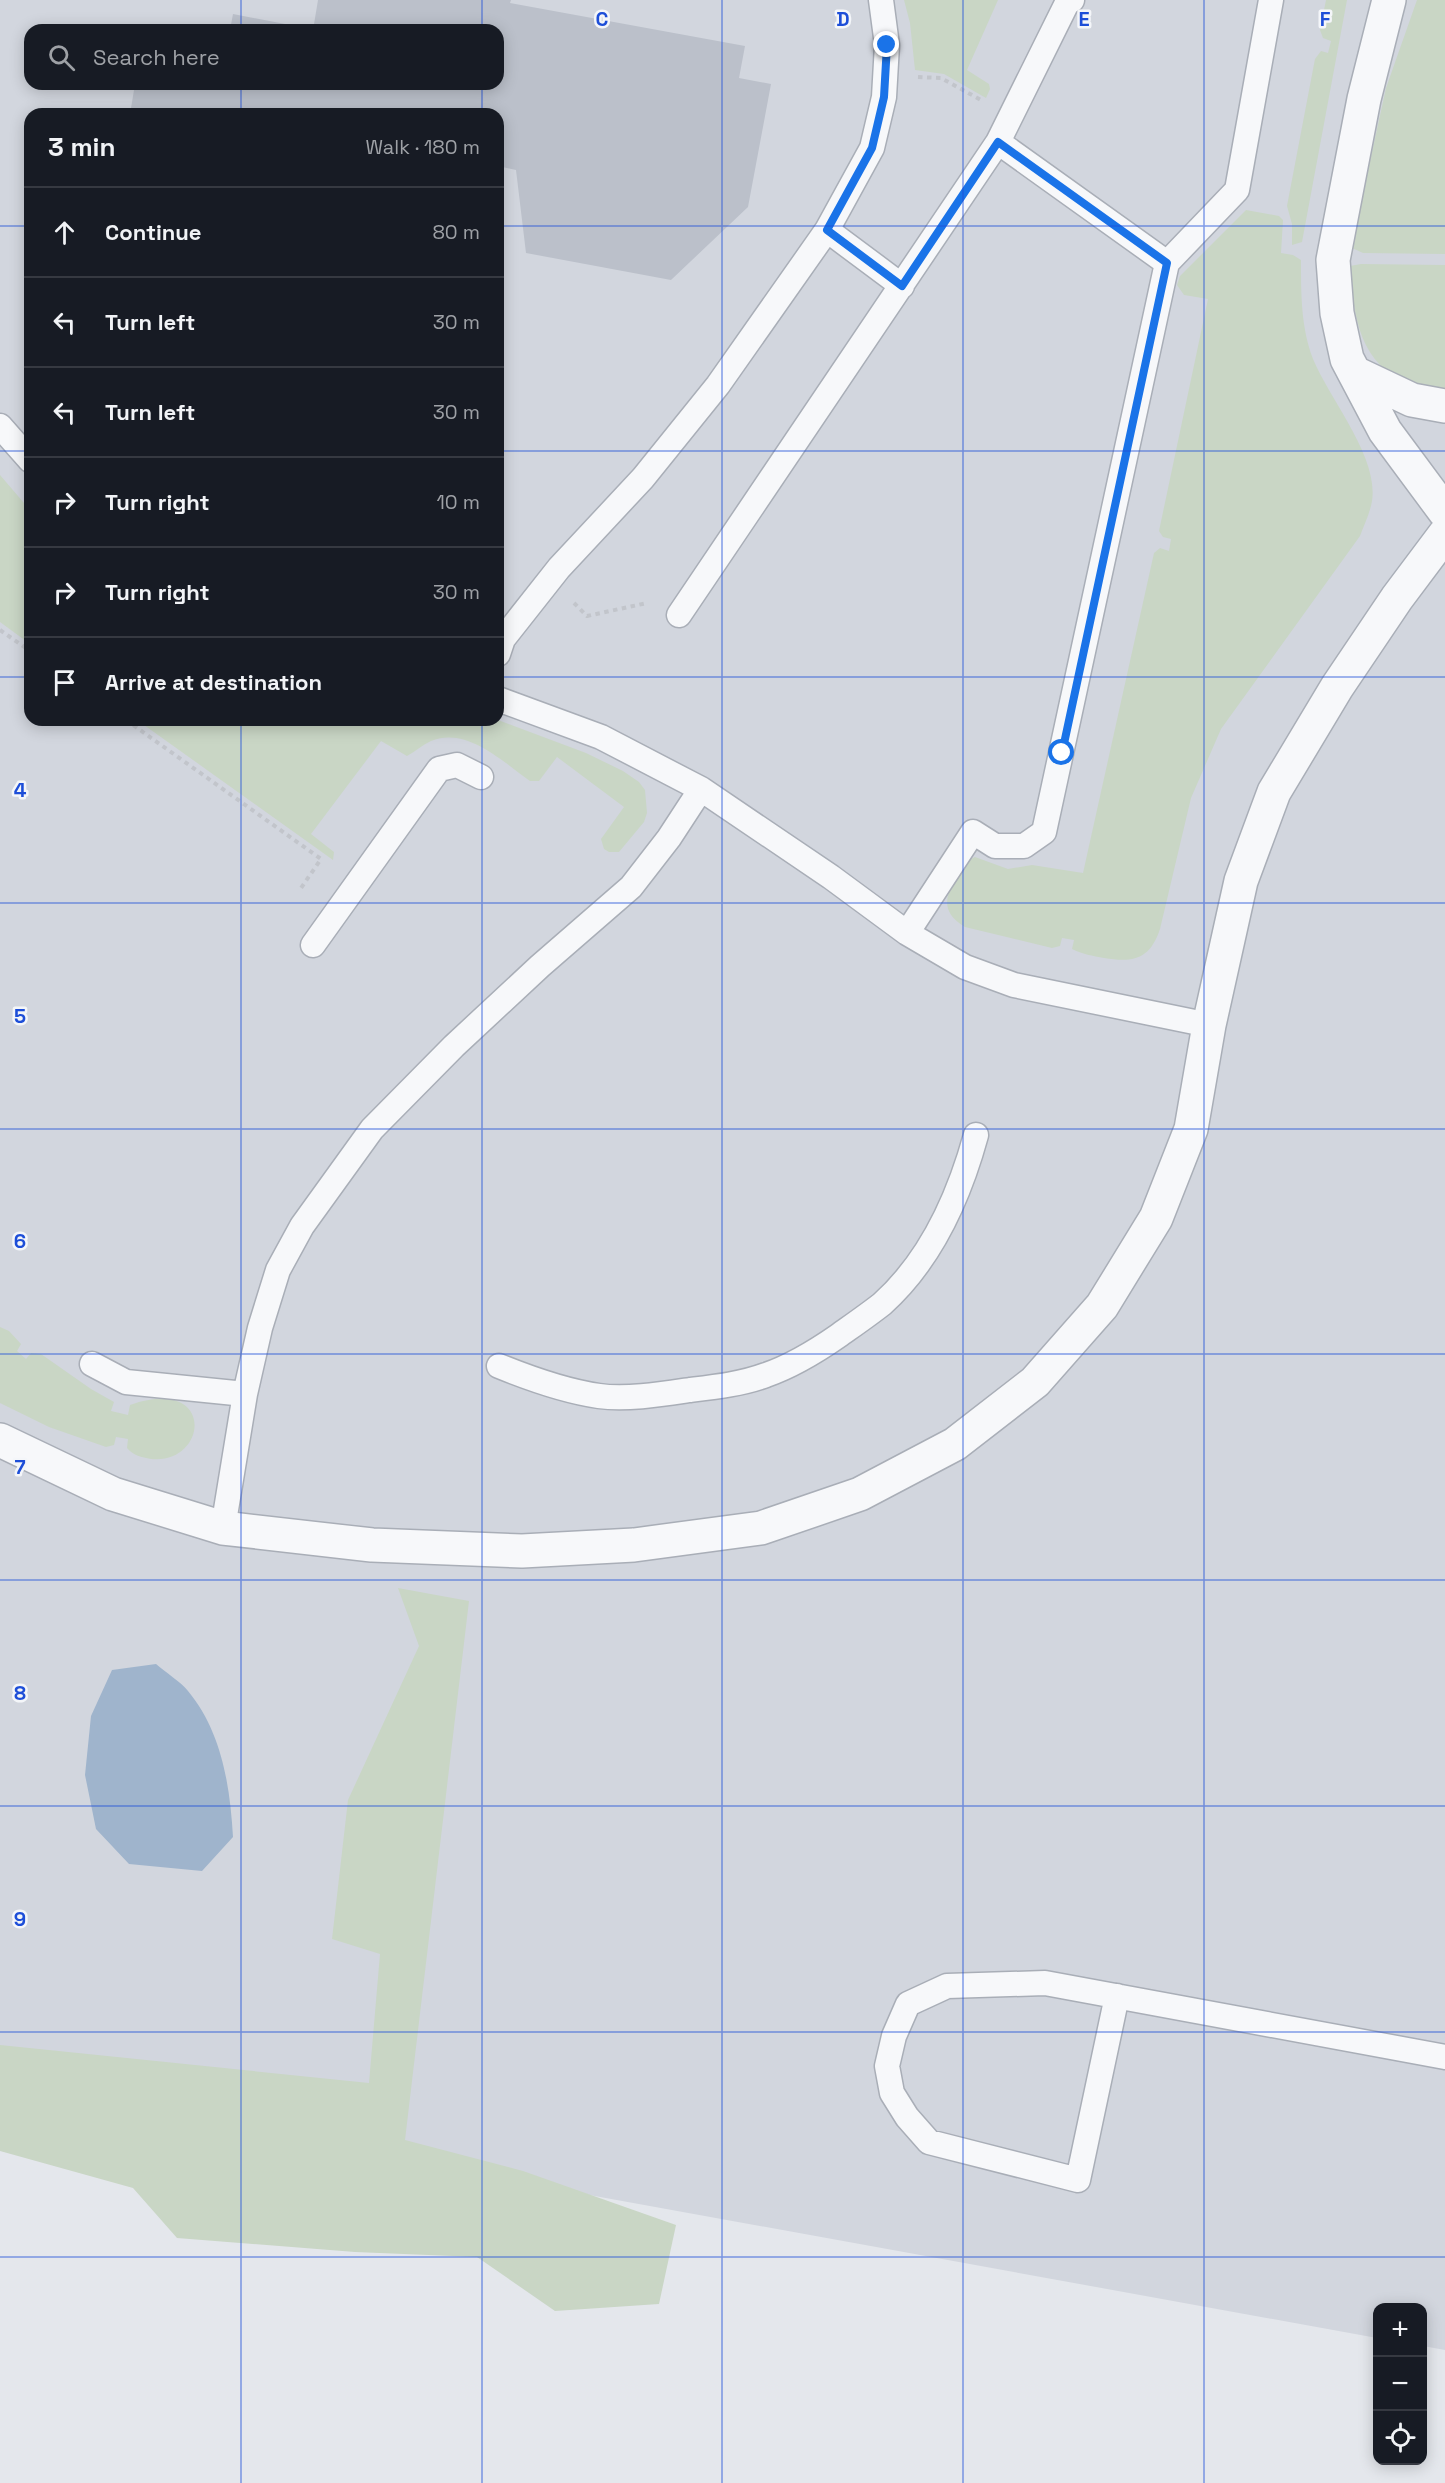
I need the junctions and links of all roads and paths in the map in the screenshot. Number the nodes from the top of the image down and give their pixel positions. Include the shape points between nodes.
1 (881, 0) edge
2 (1072, 0) edge
3 (1271, 0) edge
4 (1389, 0) edge
5 (908, 76) dead end
6 (981, 100) dead end
7 (998, 142) junction
8 (827, 230) junction
9 (1167, 263) junction
10 (902, 286) junction
11 (1355, 373) junction
12 (1445, 406) edge
13 (0, 426) edge
14 (24, 453) edge
15 (1445, 512) edge
16 (1445, 534) edge
17 (549, 580) junction
18 (648, 603) dead end
19 (679, 615) dead end
20 (0, 630) edge
21 (504, 638) edge
22 (24, 647) edge
23 (504, 701) edge
24 (134, 726) edge
25 (482, 777) dead end
26 (701, 789) junction
27 (299, 891) dead end
28 (907, 933) junction
29 (313, 945) dead end
30 (1209, 1025) junction
31 (976, 1135) dead end
32 (92, 1364) dead end
33 (499, 1365) dead end
34 (245, 1394) junction
35 (0, 1440) edge
36 (223, 1528) junction
37 (1117, 1996) junction
38 (1445, 2057) edge

1 - 8 lane via 886,55 884,97 872,148
2 - 7 lane via 1062,12
3 - 9 lane via 1237,190
4 - 11 street via 1364,99 1333,260 1337,313 1347,359
5 - 6 path via 941,78
7 - 9 lane
7 - 10 lane
8 - 10 lane
8 - 17 lane via 718,385 644,478
9 - 28 lane via 1044,832 1024,846 996,846 973,832
10 - 19 lane
11 - 12 street via 1412,400
11 - 15 street via 1385,431
13 - 14 lane
16 - 30 street via 1350,667 1274,792 1241,881
17 - 18 path via 587,616
17 - 21 lane
20 - 22 path
23 - 26 lane via 601,736
24 - 27 path via 321,859
25 - 29 lane via 457,765 439,769
26 - 28 lane
26 - 34 lane via 631,887 454,1046 372,1129 302,1226 278,1270
28 - 30 lane via 965,967 1014,985
30 - 36 street via 1191,1129 1155,1218 1102,1306 1035,1382 1008,1403 955,1444 860,1494 761,1528 634,1545 522,1551 372,1545
31 - 33 lane via 952,1206 912,1270 882,1303 809,1356 766,1375 722,1386 660,1395 601,1397 544,1384
32 - 34 lane via 126,1382
34 - 36 lane
35 - 36 street via 113,1494
37 - 37 lane via 1045,1983 946,1986 908,2004 887,2066 892,2093 929,2142 1078,2180
37 - 38 lane

